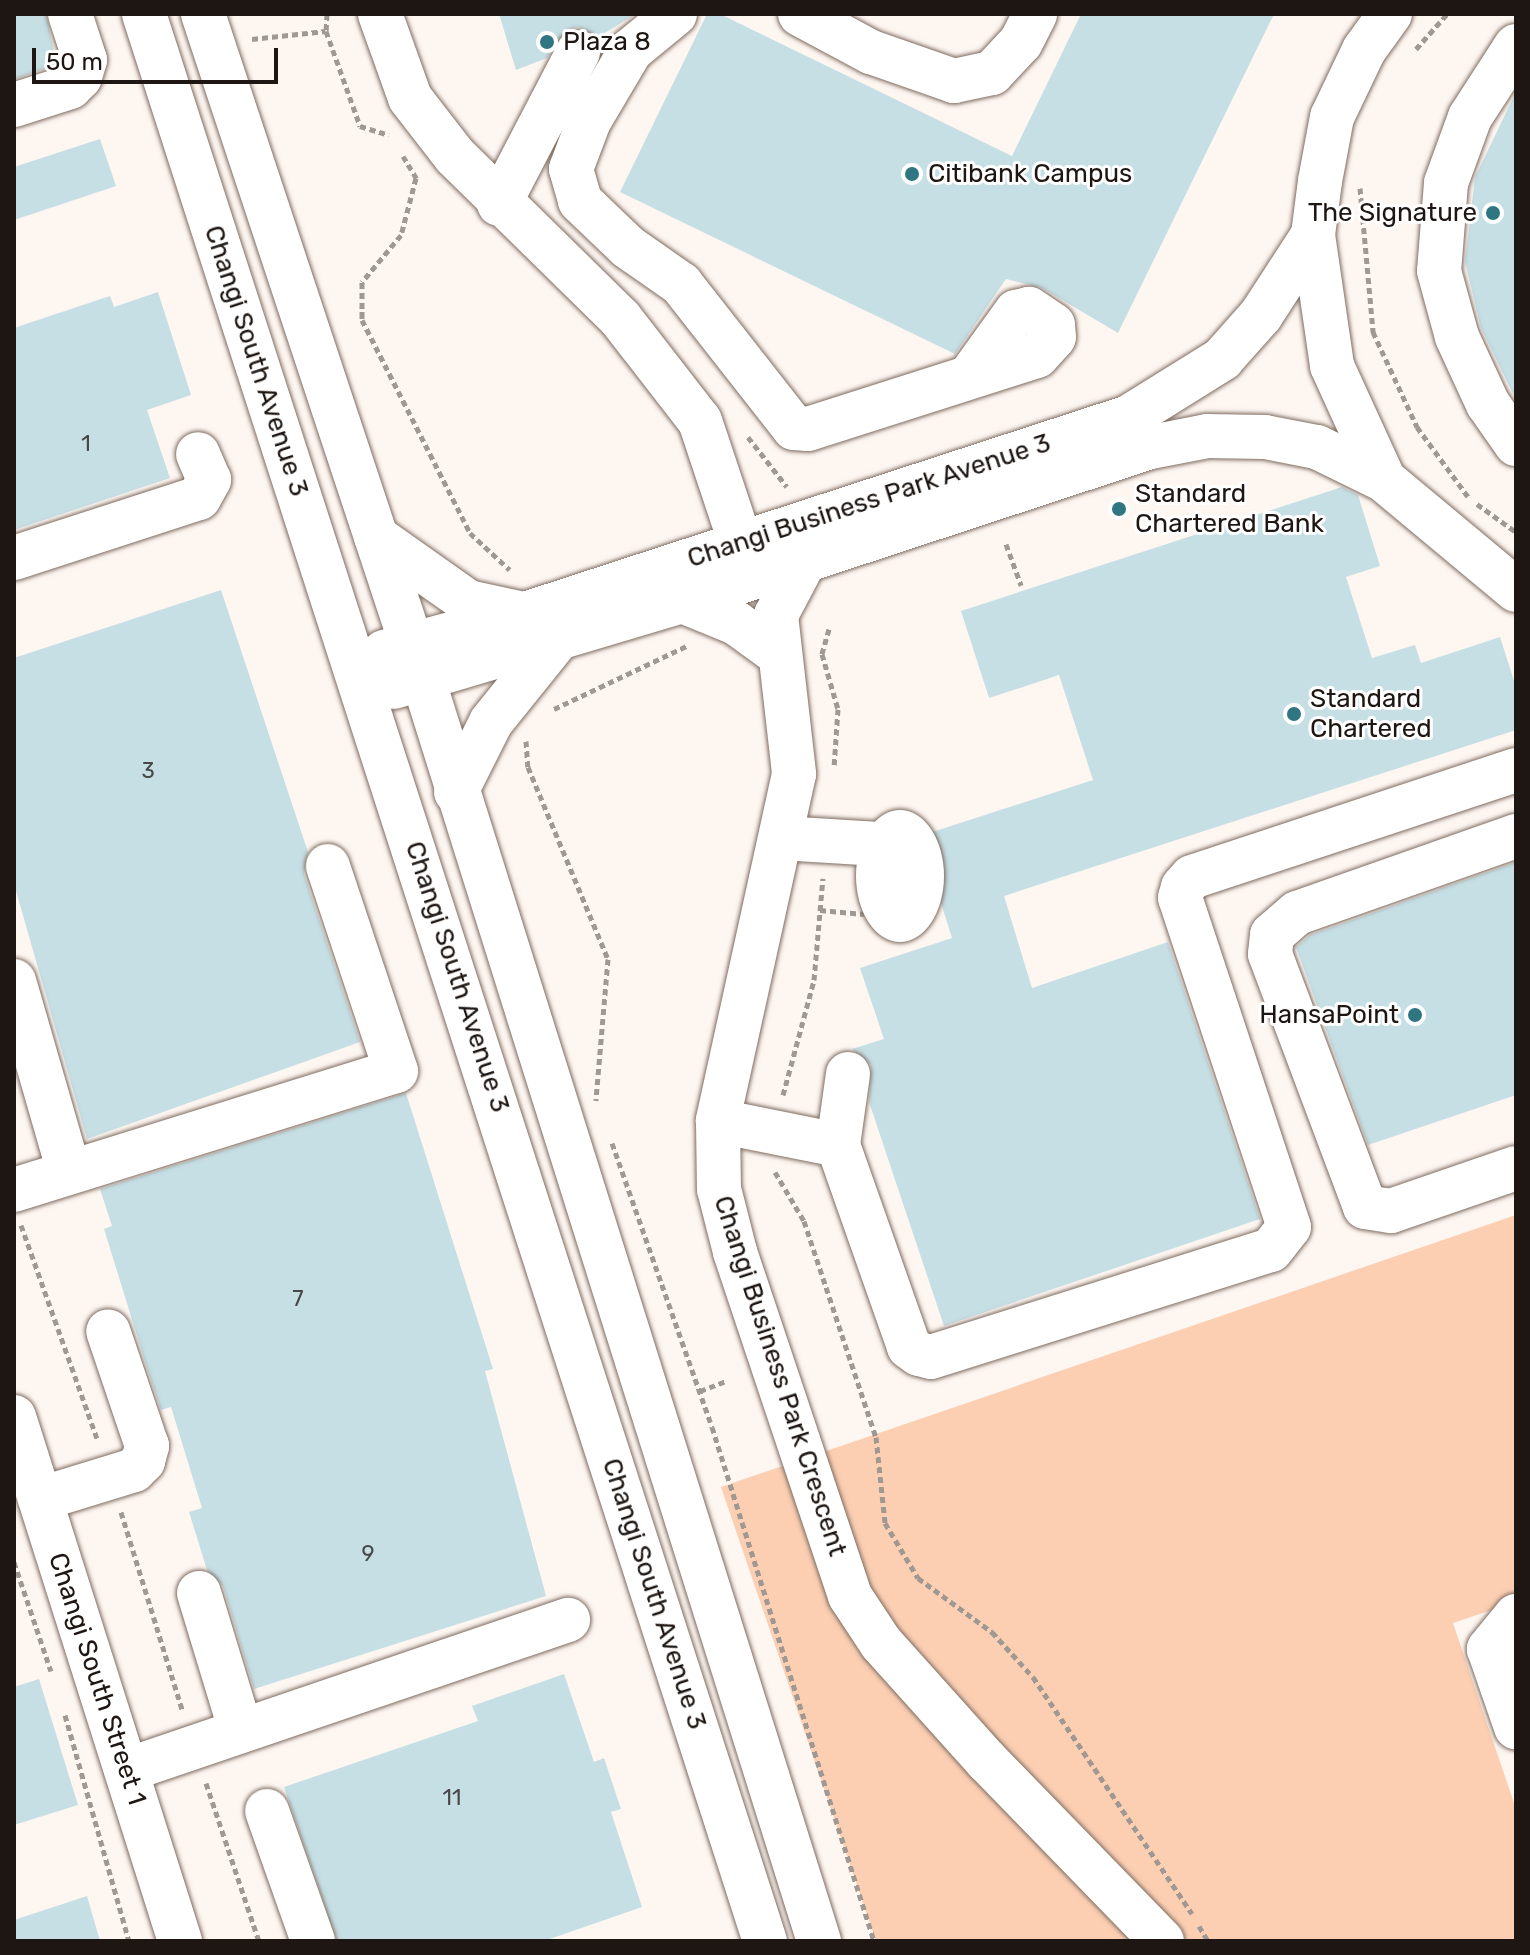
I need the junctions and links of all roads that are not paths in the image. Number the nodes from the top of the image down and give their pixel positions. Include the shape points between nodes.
1 (70, 14) edge
2 (144, 14) edge
3 (203, 14) edge
4 (380, 14) edge
5 (675, 14) edge
6 (800, 14) edge
7 (1035, 14) edge
8 (1390, 14) edge
9 (1516, 46) edge
10 (578, 52) dead end
11 (14, 105) edge
12 (499, 204) junction
13 (1313, 235) junction
14 (701, 311) junction
15 (653, 355) junction
16 (970, 376) dead end
17 (1516, 444) edge
18 (198, 454) dead end
19 (1384, 480) junction
20 (736, 526) junction
21 (376, 537) junction
22 (14, 558) edge
23 (804, 562) junction
24 (1516, 590) edge
25 (682, 601) junction
26 (541, 627) junction
27 (775, 651) junction
28 (417, 662) junction
29 (361, 677) junction
30 (1516, 770) edge
31 (456, 792) junction
32 (1516, 836) edge
33 (781, 838) junction
34 (879, 844) dead end
35 (328, 866) dead end
36 (14, 981) edge
37 (848, 1074) dead end
38 (718, 1121) junction
39 (838, 1145) junction
40 (1516, 1168) edge
41 (69, 1172) junction
42 (16, 1202) edge
43 (108, 1331) dead end
44 (14, 1417) edge
45 (40, 1499) junction
46 (199, 1593) dead end
47 (1516, 1616) edge
48 (568, 1620) dead end
49 (1516, 1727) edge
50 (241, 1731) junction
51 (127, 1770) junction
52 (267, 1811) dead end
53 (180, 1941) edge
54 (313, 1941) edge
55 (765, 1941) edge
56 (819, 1941) edge
57 (1162, 1941) edge

1 - 11 street via 85,60 80,77 70,87
2 - 29 street, Changi South Avenue 3
3 - 21 street, Changi South Avenue 3
4 - 12 street via 410,98
5 - 14 street via 631,50 589,121 571,169 580,201 628,247 681,284
6 - 7 street via 871,52 954,81 992,73 1021,42
8 - 13 street via 1364,50 1332,117
9 - 17 street via 1470,117 1446,183 1439,271 1457,337 1488,404
10 - 12 street
12 - 15 street
13 - 19 street via 1332,366
13 - 20 street, Changi Business Park Avenue 3 via 1261,315 1222,359 1129,417
14 - 15 street
14 - 16 street via 794,428 808,429
15 - 20 street via 700,421
18 - 22 street via 209,480 199,498
19 - 23 street, Changi Business Park Avenue 3 via 1304,443 1207,436 1146,448
19 - 24 street
20 - 26 street, Changi Business Park Avenue 3
21 - 26 street via 468,602
21 - 28 street, Changi South Avenue 3
23 - 25 street, Changi Business Park Avenue 3
23 - 27 street, Changi Business Park Crescent via 776,615
25 - 26 street, Changi Business Park Avenue 3
25 - 27 street via 736,623
26 - 28 street, Changi Business Park Avenue 3
26 - 31 street
27 - 33 street, Changi Business Park Crescent via 794,774
28 - 29 street, Changi Business Park Avenue 3
28 - 31 street, Changi South Avenue 3
29 - 55 street, Changi South Avenue 3
30 - 39 street via 1192,877 1183,887 1180,898 1289,1227 1271,1250 931,1357 909,1347
31 - 56 street, Changi South Avenue 3
32 - 40 street via 1297,913 1272,935 1270,954 1365,1207 1391,1211
33 - 34 street
33 - 38 street, Changi Business Park Crescent
35 - 41 street via 396,1071
36 - 41 street
37 - 39 street
38 - 39 street
38 - 57 street, Changi Business Park Crescent via 719,1189 735,1252 850,1596 881,1643 987,1761
41 - 42 street
43 - 45 street via 147,1446 134,1470
44 - 45 street, Changi South Street 1
45 - 51 street, Changi South Street 1
46 - 50 street
47 - 49 street via 1489,1649
48 - 50 street
50 - 51 street
51 - 53 street, Changi South Street 1
52 - 54 street

